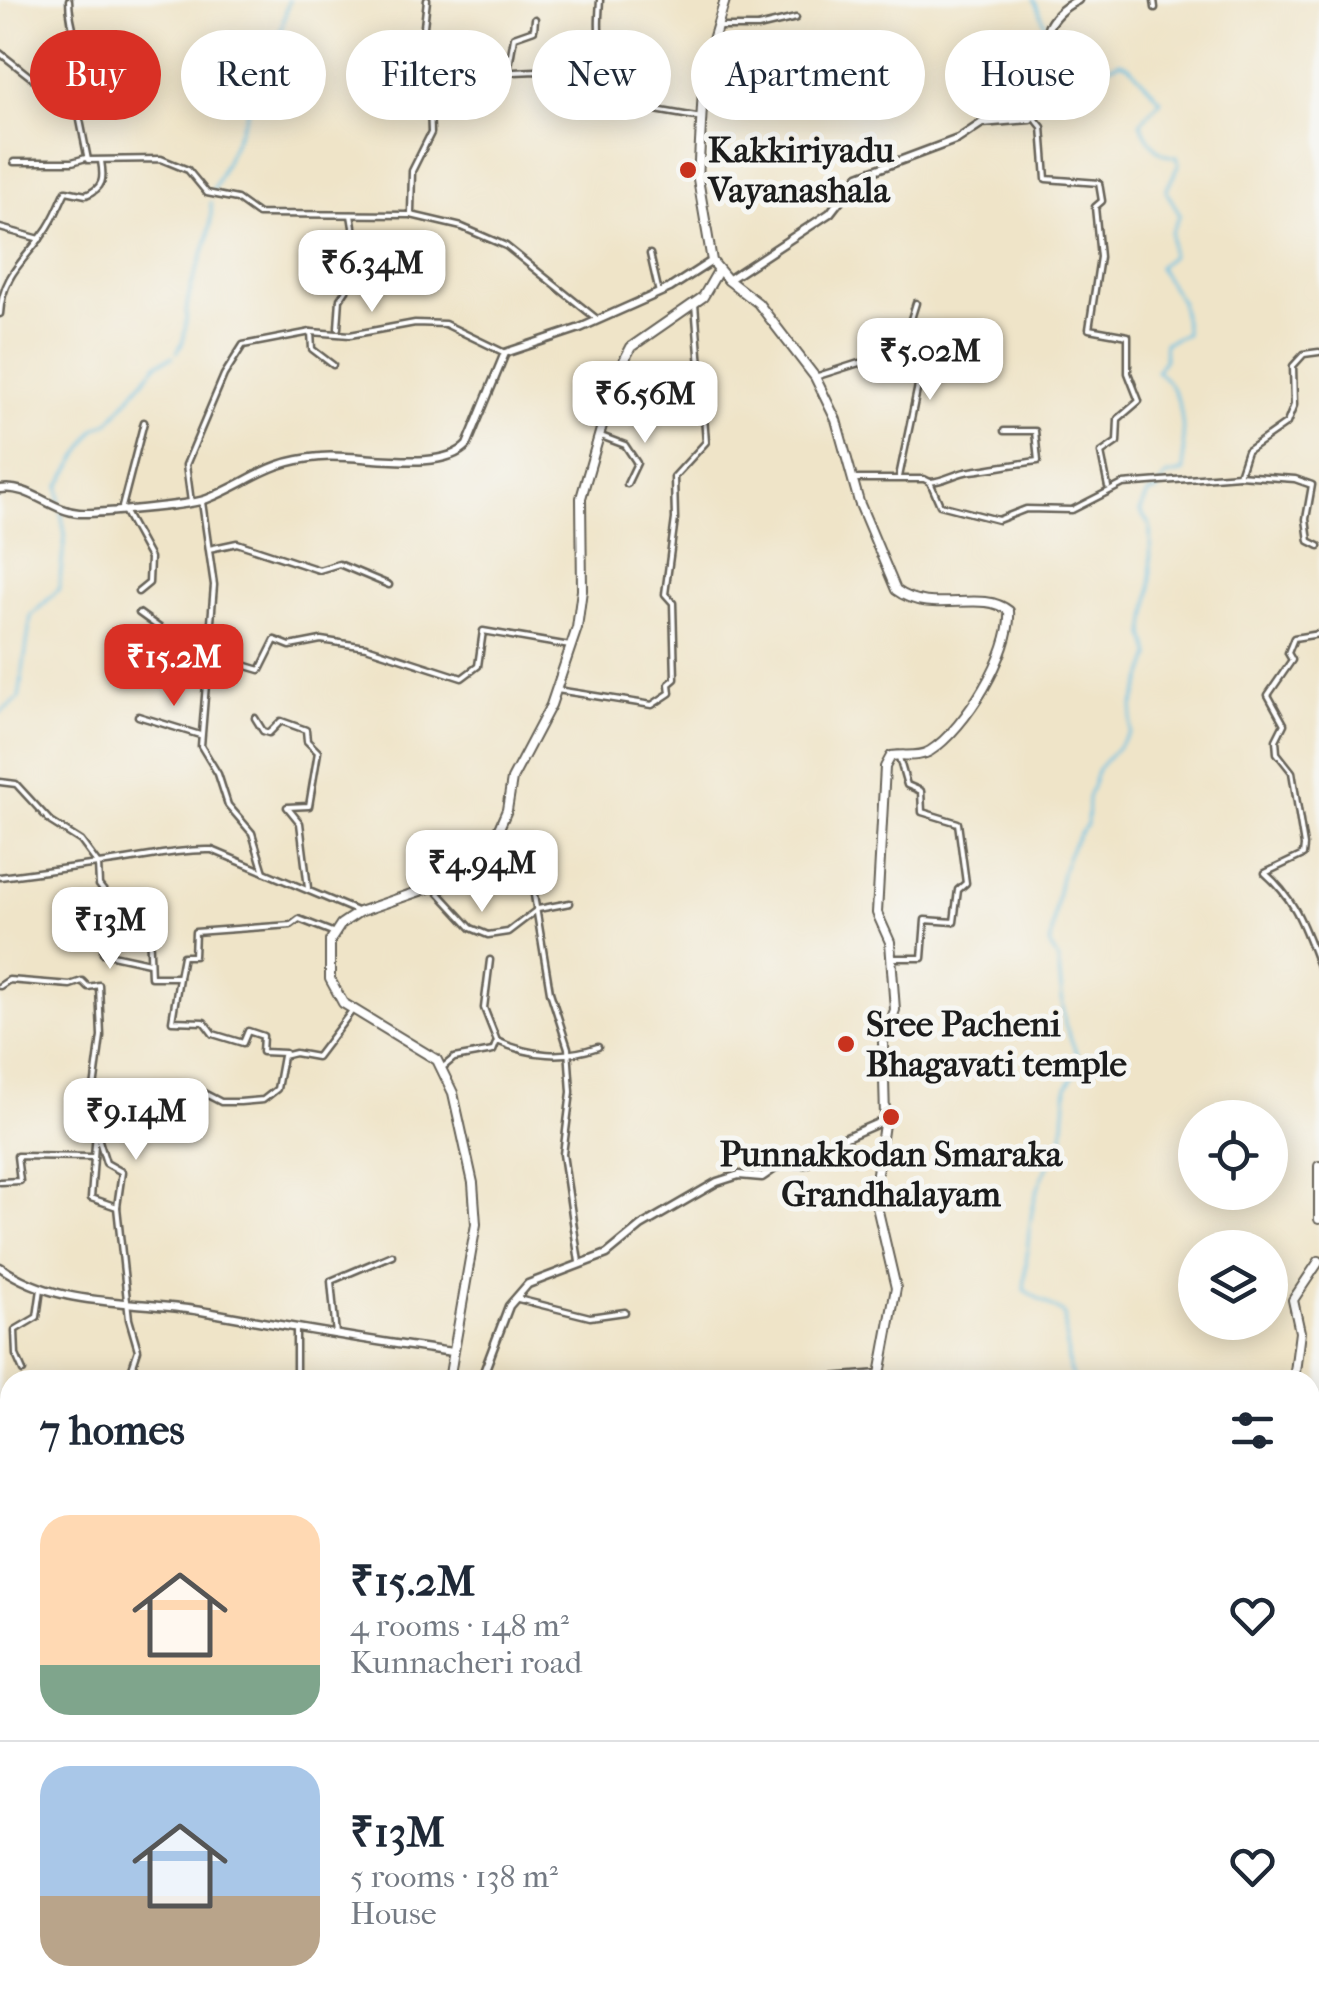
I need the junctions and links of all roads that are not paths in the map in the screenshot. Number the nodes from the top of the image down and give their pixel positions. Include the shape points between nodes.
1 (68, 0) edge
2 (427, 0) edge
3 (600, 0) edge
4 (725, 0) edge
5 (1078, 0) edge
6 (1154, 0) edge
7 (1155, 8) dead end
8 (796, 18) dead end
9 (535, 19) dead end
10 (715, 27) junction
11 (73, 30) edge
12 (424, 30) edge
13 (599, 30) edge
14 (714, 30) edge
15 (1046, 30) edge
16 (512, 49) edge
17 (0, 53) edge
18 (30, 75) edge
19 (80, 120) edge
20 (431, 120) edge
21 (702, 120) edge
22 (1004, 120) edge
23 (1036, 120) edge
24 (86, 158) junction
25 (101, 161) junction
26 (14, 162) dead end
27 (412, 214) junction
28 (352, 216) junction
29 (0, 228) edge
30 (40, 238) junction
31 (650, 254) dead end
32 (712, 261) junction
33 (718, 271) junction
34 (728, 280) junction
35 (660, 292) junction
36 (696, 304) junction
37 (916, 304) dead end
38 (0, 314) edge
39 (599, 318) junction
40 (338, 328) dead end
41 (311, 332) junction
42 (1319, 352) edge
43 (504, 353) junction
44 (898, 362) junction
45 (333, 365) dead end
46 (617, 374) junction
47 (815, 377) junction
48 (682, 399) dead end
49 (144, 422) dead end
50 (1004, 431) dead end
51 (598, 434) junction
52 (1238, 474) junction
53 (899, 477) junction
54 (852, 478) junction
55 (930, 482) junction
56 (627, 484) dead end
57 (0, 488) edge
58 (1108, 488) junction
59 (202, 501) junction
60 (192, 502) junction
61 (122, 508) junction
62 (1319, 546) edge
63 (208, 549) junction
64 (389, 585) dead end
65 (138, 592) dead end
66 (139, 612) dead end
67 (1319, 634) edge
68 (570, 646) junction
69 (207, 654) junction
70 (556, 690) junction
71 (138, 716) dead end
72 (255, 718) dead end
73 (200, 735) junction
74 (898, 754) junction
75 (0, 782) edge
76 (530, 839) dead end
77 (98, 864) junction
78 (264, 872) junction
79 (0, 877) edge
80 (432, 885) junction
81 (308, 888) junction
82 (108, 895) junction
83 (570, 903) dead end
84 (538, 909) junction
85 (359, 912) junction
86 (333, 933) junction
87 (890, 958) junction
88 (490, 960) dead end
89 (151, 963) junction
90 (1319, 966) edge
91 (179, 977) junction
92 (0, 986) edge
93 (352, 1012) junction
94 (497, 1041) junction
95 (598, 1047) dead end
96 (295, 1053) junction
97 (569, 1057) junction
98 (442, 1068) junction
99 (93, 1096) junction
100 (883, 1122) junction
101 (96, 1131) junction
102 (94, 1157) junction
103 (1319, 1166) edge
104 (0, 1182) edge
105 (117, 1207) junction
106 (1319, 1218) edge
107 (392, 1255) dead end
108 (1319, 1261) edge
109 (579, 1262) junction
110 (0, 1267) edge
111 (41, 1289) junction
112 (513, 1298) junction
113 (131, 1304) junction
114 (625, 1312) dead end
115 (296, 1328) junction
116 (336, 1335) junction
117 (453, 1352) junction
118 (23, 1370) edge
119 (131, 1370) edge
120 (296, 1370) edge
121 (450, 1370) edge
122 (486, 1370) edge
123 (880, 1370) edge
124 (1295, 1370) edge

1 - 11 street
2 - 12 street
3 - 13 street
4 - 10 main road
5 - 15 street
6 - 7 street
8 - 10 street via 758,28
9 - 16 street via 534,30 514,38
10 - 14 main road
17 - 18 street
19 - 24 street
20 - 27 street via 412,172
21 - 32 main road via 698,196
22 - 34 street via 982,123 958,139 859,176 830,213
23 - 58 street via 1046,179 1099,183 1100,257 1088,328 1128,336 1128,374 1139,401 1118,419 1117,442 1101,453
24 - 25 street
24 - 26 street
25 - 28 street via 160,160 188,170 207,193 237,199 258,214
25 - 30 street via 100,186 86,194 66,191
27 - 28 street
27 - 39 street via 506,246
28 - 40 street via 354,233 342,262 350,284 340,299
29 - 30 street
30 - 38 street via 4,282
31 - 35 street
32 - 33 main road
32 - 35 street
33 - 34 main road
33 - 36 main road
34 - 47 main road via 758,304
35 - 39 street
36 - 46 main road via 631,347
36 - 70 street via 706,442 674,477 665,594 673,603 670,693 652,704
37 - 44 street
39 - 43 street
41 - 43 street via 350,335 445,324
41 - 45 street via 312,350
41 - 60 street via 243,346 186,465
42 - 52 street via 1304,354 1293,366 1287,423 1248,451
43 - 59 street via 459,454 418,461 323,456 277,462
44 - 47 street via 896,370 859,363
44 - 53 street via 920,376
46 - 48 street
46 - 51 main road
47 - 54 main road
49 - 61 street
50 - 55 street via 1035,431 1038,461
51 - 56 street via 625,445 637,463
51 - 68 main road via 580,498 582,590
52 - 58 street
52 - 62 street via 1312,485 1306,519 1309,541
53 - 54 street
53 - 55 street
54 - 74 main road via 896,590 925,603 997,604 1009,611 1004,650 971,707 932,750
55 - 58 street via 940,505 998,520 1026,509 1072,510 1098,500
57 - 61 street via 18,488 77,513
59 - 60 street
59 - 63 street
60 - 61 street
61 - 65 street via 150,558 149,583
63 - 64 street via 237,543 319,570 339,564
63 - 69 street via 214,585
66 - 69 street via 164,631 190,634
67 - 90 street via 1294,638 1292,660 1268,694 1284,724 1277,753 1292,772 1304,846 1296,860 1265,874 1296,906
68 - 69 street via 483,631 478,666 462,678 321,640 290,646 274,640 260,670
68 - 70 main road
69 - 73 street
70 - 80 main road via 512,779 504,822 490,849 471,872
71 - 73 street
72 - 81 street via 263,732 281,721 306,730 318,752 308,806 287,807 300,822
73 - 78 street via 223,795 252,833
74 - 87 main road via 885,767 878,871 877,913
74 - 87 street via 907,785 921,791 922,812 958,823 966,883 958,890 954,922 925,920 922,958
75 - 77 street via 16,784 52,822 81,840
76 - 84 street
77 - 78 street via 196,848
77 - 79 street
77 - 82 street via 99,885
78 - 81 street
80 - 84 street via 448,908 488,935 508,932
80 - 85 main road
81 - 85 street
82 - 89 street via 148,902
82 - 89 street via 103,953
83 - 84 street
84 - 97 street via 550,992
85 - 86 main road
86 - 91 street via 298,919 291,925 196,932 194,956 183,956
86 - 93 main road via 330,978
87 - 100 main road via 895,1010 883,1042
88 - 94 street via 484,1008
89 - 91 street via 151,977
91 - 96 street via 172,1021 204,1022 213,1034 242,1042 248,1031 263,1036 262,1052
92 - 99 street via 8,980 99,985
93 - 96 street via 318,1057
93 - 98 main road via 427,1052
94 - 97 street
94 - 98 street via 493,1051 454,1058
95 - 97 street
96 - 99 street via 283,1056 277,1089 263,1100 221,1102 196,1089
97 - 109 street via 563,1154
98 - 117 main road via 476,1201
99 - 101 street
100 - 109 street via 836,1141 806,1164 716,1182 607,1254
100 - 123 main road via 874,1194 896,1288
101 - 102 street
101 - 105 street via 106,1164 122,1172
102 - 104 street via 18,1156 20,1180
102 - 105 street via 91,1198
103 - 106 main road
105 - 113 street
107 - 116 street via 331,1281
108 - 124 main road via 1294,1300 1300,1332
109 - 112 street via 539,1277
110 - 111 street
111 - 113 street
111 - 118 street via 37,1317 15,1330
112 - 114 street via 590,1317
112 - 122 street
113 - 115 street
113 - 119 street via 138,1350
115 - 116 street
115 - 120 street
116 - 117 street
117 - 121 main road

